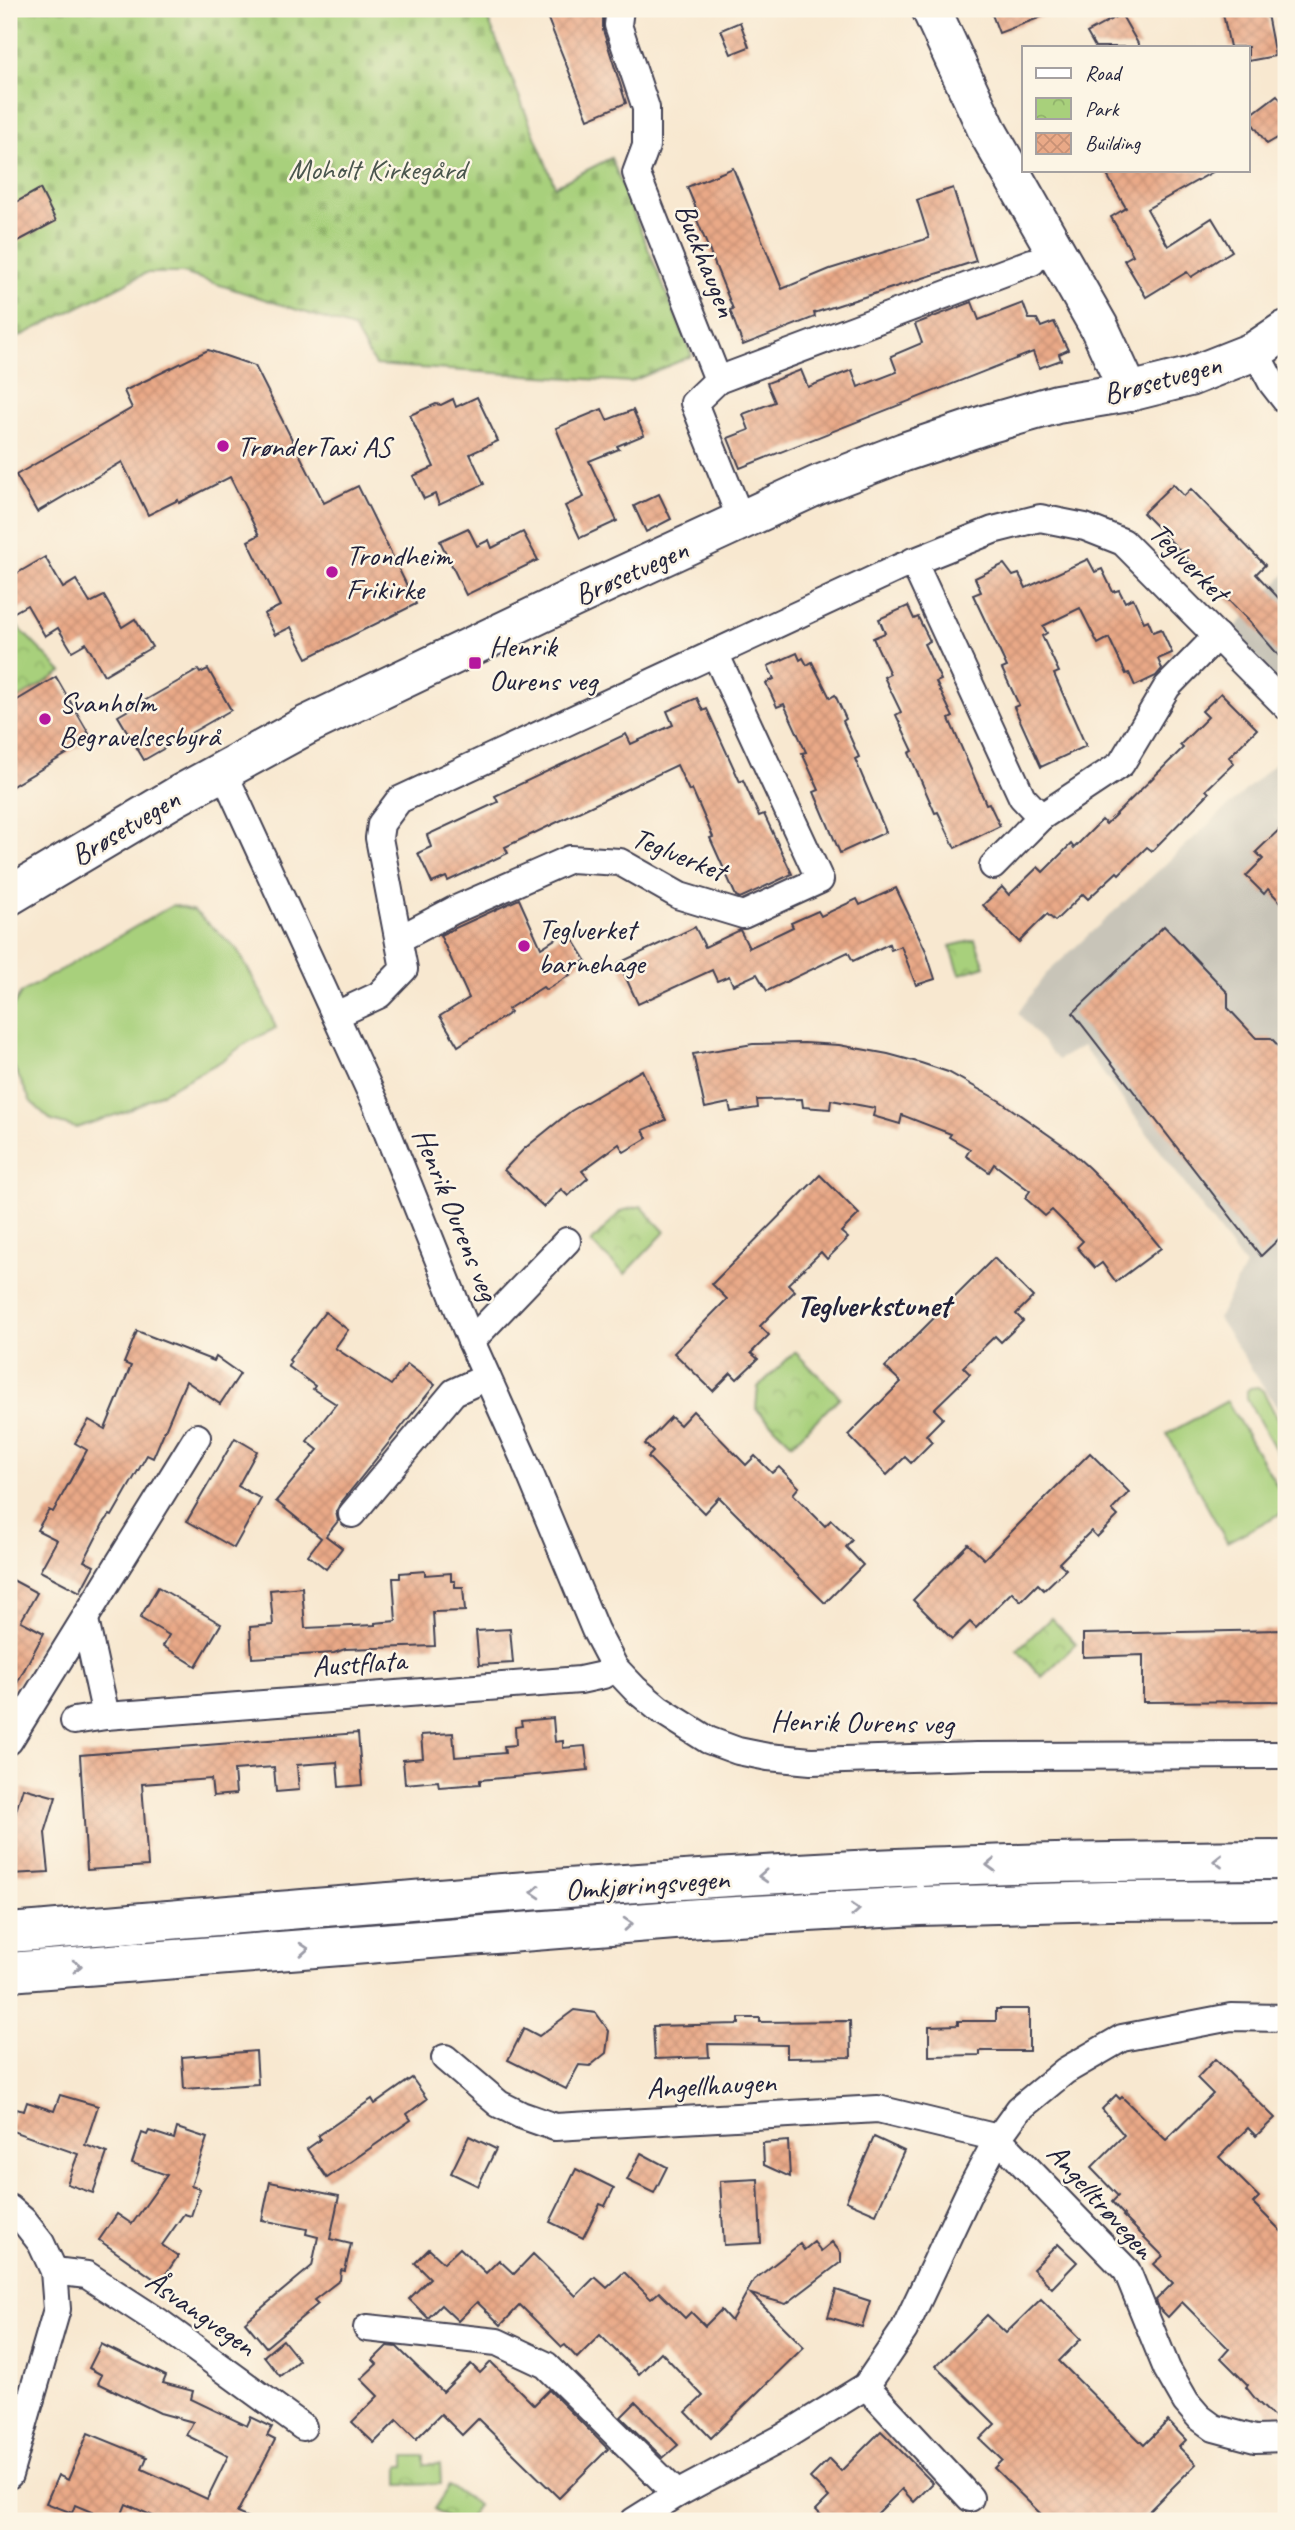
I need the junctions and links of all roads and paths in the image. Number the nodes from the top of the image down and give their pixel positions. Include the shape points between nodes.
1 (620, 9) edge
2 (931, 9) edge
3 (1032, 262) dead end
4 (1286, 330) edge
5 (1255, 351) junction
6 (718, 380) junction
7 (1129, 393) junction
8 (1286, 401) edge
9 (742, 522) junction
10 (913, 561) junction
11 (1217, 636) junction
12 (715, 653) junction
13 (1286, 706) edge
14 (223, 771) junction
15 (1041, 817) junction
16 (993, 866) dead end
17 (9, 896) edge
18 (398, 939) junction
19 (336, 1015) junction
20 (567, 1241) dead end
21 (471, 1341) junction
22 (487, 1377) junction
23 (197, 1437) dead end
24 (352, 1514) dead end
25 (85, 1620) junction
26 (615, 1668) junction
27 (106, 1716) junction
28 (74, 1721) dead end
29 (9, 1741) edge
30 (1286, 1755) edge
31 (1286, 1860) edge
32 (1286, 1899) edge
33 (9, 1933) edge
34 (9, 1972) edge
35 (1286, 2018) edge
36 (445, 2058) dead end
37 (998, 2138) junction
38 (9, 2208) edge
39 (54, 2271) junction
40 (368, 2328) dead end
41 (866, 2386) junction
42 (303, 2427) dead end
43 (1286, 2438) edge
44 (9, 2475) edge
45 (677, 2494) junction
46 (970, 2498) dead end
47 (634, 2521) edge

1 - 6 street, Buckhaugen via 618,24 646,108 646,146 636,173
2 - 7 main road via 989,134 1099,327
3 - 6 street
4 - 5 main road, Brøsetvegen
5 - 7 main road, Brøsetvegen via 1189,377
5 - 8 street
6 - 9 street via 694,403
7 - 9 main road, Brøsetvegen via 1057,404 948,437 818,485
9 - 14 main road, Brøsetvegen via 320,719
10 - 11 street, Teglverket via 993,530 1040,518 1085,527 1124,542
10 - 12 street, Teglverket
10 - 15 street via 1022,797
11 - 13 street, Teglverket
11 - 15 street, Teglverket via 1167,687 1121,764
12 - 18 street, Teglverket via 399,800 381,824 379,838
12 - 18 street, Teglverket via 820,880 743,915 680,896 620,862 570,859
14 - 17 main road, Brøsetvegen
14 - 19 street, Henrik Ourens veg
15 - 16 street, Teglverket
18 - 19 street, Teglverket via 404,969 379,995
19 - 21 street, Henrik Ourens veg
20 - 21 street
21 - 22 street, Henrik Ourens veg
22 - 24 street via 454,1392
22 - 26 street, Henrik Ourens veg
23 - 25 street
25 - 27 street
25 - 29 street
26 - 27 street, Austflata via 593,1678 548,1683
26 - 30 street, Henrik Ourens veg via 685,1727 708,1740 768,1757 811,1761
27 - 28 street, Austflata
31 -> 33 main road, Omkjøringsvegen via 947,1866 726,1878
34 -> 32 main road, Omkjøringsvegen via 768,1914
35 - 37 street via 1231,2017 1122,2038 1065,2071 1019,2109
36 - 37 street, Angellhaugen via 499,2104 555,2127 877,2109
37 - 41 street via 904,2330
37 - 43 street, Angelltrøvegen via 1127,2271 1167,2369 1199,2417 1214,2428 1255,2439
38 - 39 street via 41,2243
39 - 42 street, Åsvangvegen via 86,2275
39 - 44 street via 57,2309
40 - 45 street via 498,2342 546,2365
41 - 45 street
41 - 46 street
45 - 47 street

